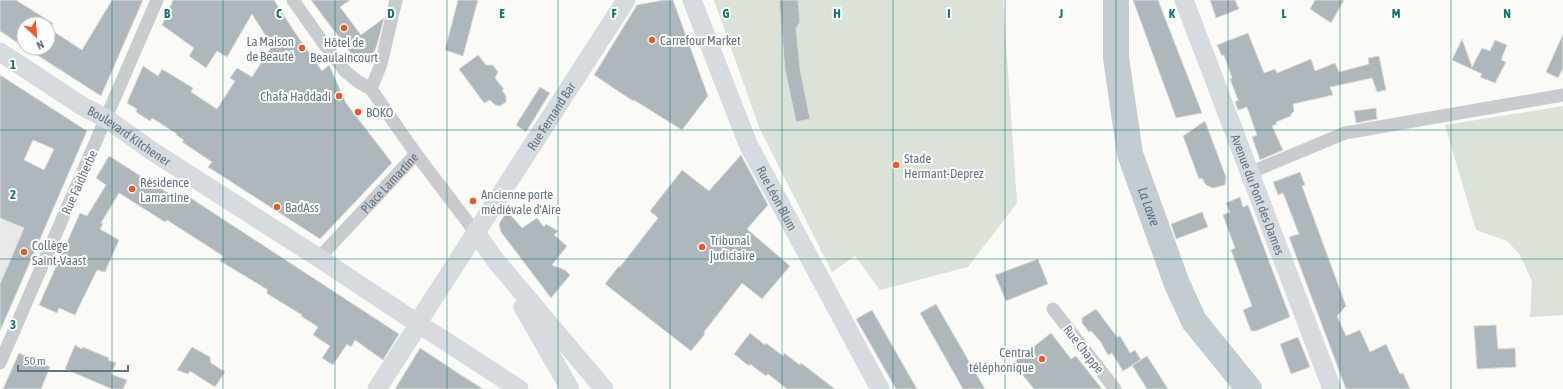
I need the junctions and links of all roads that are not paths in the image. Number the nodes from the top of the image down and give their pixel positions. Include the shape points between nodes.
1 (157, 0) edge
2 (293, 0) edge
3 (396, 0) edge
4 (626, 0) edge
5 (692, 0) edge
6 (1184, 0) edge
7 (0, 52) edge
8 (371, 89) junction
9 (1563, 95) edge
10 (106, 119) junction
11 (416, 154) junction
12 (1249, 173) junction
13 (476, 233) junction
14 (319, 258) junction
15 (496, 261) junction
16 (1053, 309) dead end
17 (418, 324) junction
18 (0, 363) edge
19 (378, 389) edge
20 (519, 389) edge
21 (570, 389) edge
22 (604, 389) edge
23 (880, 389) edge
24 (1115, 389) edge
25 (1332, 389) edge

1 - 10 street, Rue Faidherbe
2 - 8 street via 345,71
3 - 8 street via 381,64
4 - 13 street, Rue Fernand Bar
5 - 23 street, Rue Léon Blum via 748,144
6 - 12 street, Avenue du Pont des Dames
7 - 10 street, Boulevard Kitchener
8 - 11 street
9 - 12 street via 1345,133
10 - 14 street, Boulevard Kitchener
10 - 18 street, Rue Faidherbe
11 - 13 street, Place Lamartine
11 - 14 street, Place Lamartine
12 - 25 street, Avenue du Pont des Dames
13 - 15 street
13 - 17 street
14 - 17 street
15 - 21 street
15 - 22 street
16 - 24 street, Rue Chappe
17 - 19 street
17 - 20 street

